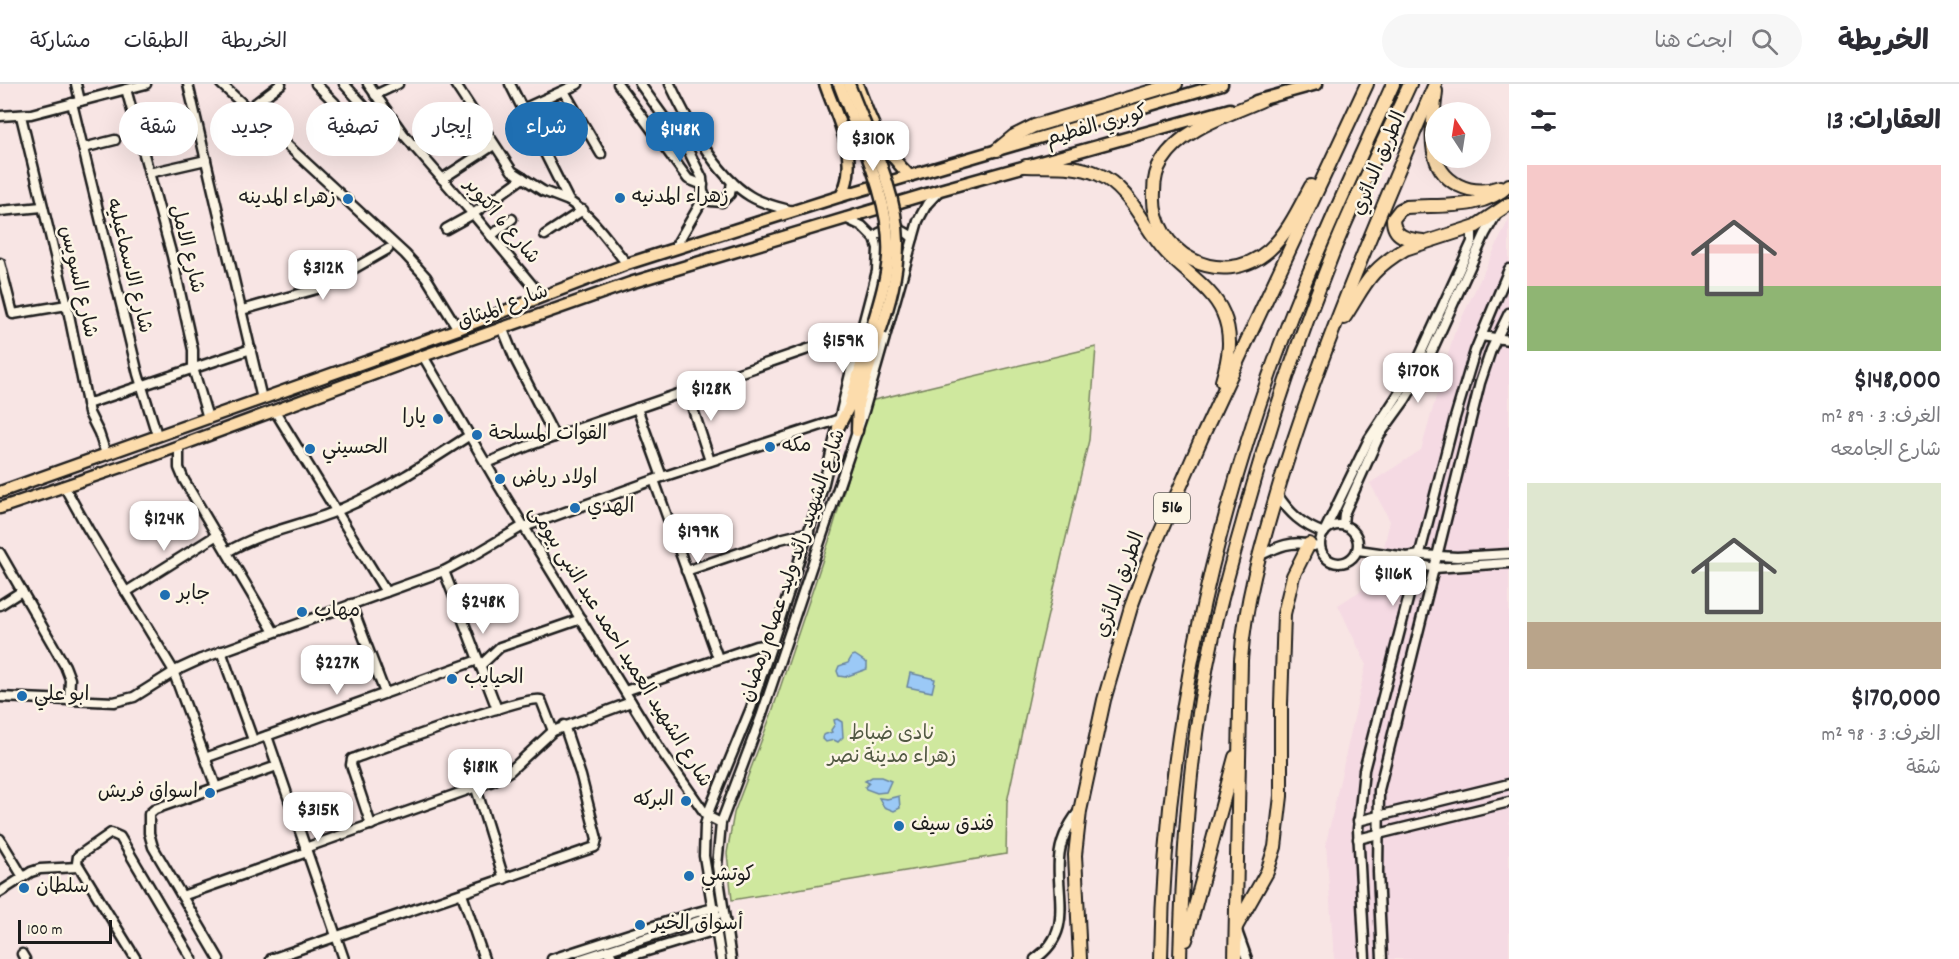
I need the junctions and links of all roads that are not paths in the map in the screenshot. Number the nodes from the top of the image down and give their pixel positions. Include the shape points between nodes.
1 (76, 84) edge
2 (142, 84) edge
3 (188, 84) edge
4 (221, 84) edge
5 (281, 84) edge
6 (316, 84) edge
7 (344, 84) edge
8 (368, 84) edge
9 (398, 84) edge
10 (455, 84) edge
11 (510, 84) edge
12 (578, 84) edge
13 (618, 84) edge
14 (640, 84) edge
15 (670, 84) edge
16 (825, 84) edge
17 (838, 84) edge
18 (849, 84) edge
19 (857, 84) edge
20 (1176, 84) edge
21 (1222, 84) edge
22 (1317, 84) edge
23 (1367, 84) edge
24 (1393, 84) edge
25 (1410, 84) edge
26 (1436, 84) edge
27 (112, 88) edge
28 (126, 89) junction
29 (564, 91) junction
30 (375, 95) junction
31 (1262, 100) junction
32 (76, 102) junction
33 (240, 102) edge
34 (257, 102) edge
35 (335, 102) dead end
36 (360, 102) edge
37 (520, 102) edge
38 (537, 102) edge
39 (0, 116) edge
40 (21, 116) junction
41 (115, 140) dead end
42 (882, 144) junction
43 (412, 145) edge
44 (494, 145) junction
45 (1339, 145) junction
46 (82, 148) junction
47 (997, 150) junction
48 (294, 152) edge
49 (601, 154) dead end
50 (422, 156) edge
51 (547, 156) edge
52 (849, 156) junction
53 (206, 160) junction
54 (1026, 166) junction
55 (149, 173) junction
56 (910, 176) junction
57 (523, 178) junction
58 (442, 179) junction
59 (732, 182) junction
60 (1509, 184) edge
61 (703, 189) junction
62 (940, 190) junction
63 (841, 196) junction
64 (569, 201) junction
65 (1509, 204) edge
66 (42, 207) junction
67 (583, 210) junction
68 (0, 211) edge
69 (793, 211) junction
70 (1497, 213) junction
71 (473, 214) junction
72 (844, 218) junction
73 (512, 219) dead end
74 (446, 229) dead end
75 (1467, 229) junction
76 (491, 236) junction
77 (545, 236) dead end
78 (874, 237) junction
79 (913, 238) junction
80 (1430, 241) junction
81 (388, 249) dead end
82 (674, 249) junction
83 (0, 263) edge
84 (627, 264) junction
85 (1465, 266) junction
86 (1509, 270) edge
87 (542, 297) junction
88 (67, 305) junction
89 (242, 310) junction
90 (1508, 319) edge
91 (1487, 320) junction
92 (502, 327) junction
93 (458, 329) junction
94 (1334, 330) junction
95 (876, 331) junction
96 (1480, 336) junction
97 (860, 338) junction
98 (1496, 338) junction
99 (1509, 340) edge
100 (251, 349) junction
101 (423, 356) junction
102 (193, 368) junction
103 (141, 386) junction
104 (687, 391) junction
105 (262, 399) junction
106 (87, 404) junction
107 (637, 408) junction
108 (275, 411) junction
109 (208, 418) junction
110 (839, 424) junction
111 (173, 429) junction
112 (857, 431) junction
113 (157, 435) junction
114 (470, 435) junction
115 (555, 436) junction
116 (1202, 436) junction
117 (146, 439) junction
118 (180, 446) junction
119 (106, 454) junction
120 (153, 455) junction
121 (710, 461) junction
122 (487, 463) junction
123 (658, 479) junction
124 (64, 486) junction
125 (0, 492) edge
126 (1277, 494) junction
127 (0, 508) edge
128 (337, 511) junction
129 (1343, 525) junction
130 (524, 526) junction
131 (1325, 531) junction
132 (809, 532) junction
133 (217, 535) junction
134 (1314, 546) junction
135 (1358, 550) junction
136 (227, 552) junction
137 (0, 553) edge
138 (1509, 554) edge
139 (1419, 555) junction
140 (1259, 556) junction
141 (1437, 556) junction
142 (1407, 557) junction
143 (800, 561) junction
144 (1509, 563) edge
145 (811, 564) junction
146 (1417, 564) junction
147 (1434, 568) junction
148 (444, 571) junction
149 (686, 571) junction
150 (22, 591) junction
151 (126, 592) junction
152 (386, 592) junction
153 (351, 604) junction
154 (0, 605) edge
155 (580, 619) junction
156 (274, 632) junction
157 (772, 644) junction
158 (221, 651) junction
159 (718, 658) junction
160 (479, 663) junction
161 (174, 672) junction
162 (625, 691) junction
163 (385, 693) junction
164 (0, 697) edge
165 (69, 700) junction
166 (631, 702) junction
167 (497, 709) junction
168 (564, 725) junction
169 (553, 731) junction
170 (267, 736) junction
171 (253, 740) junction
172 (1240, 740) junction
173 (205, 758) junction
174 (277, 766) junction
175 (1509, 784) edge
176 (216, 787) junction
177 (476, 788) junction
178 (1509, 802) edge
179 (1080, 811) junction
180 (707, 816) junction
181 (1377, 817) junction
182 (1358, 821) junction
183 (721, 823) junction
184 (371, 825) junction
185 (1377, 835) junction
186 (0, 839) edge
187 (1358, 839) junction
188 (306, 850) junction
189 (78, 867) junction
190 (23, 877) junction
191 (504, 879) junction
192 (0, 892) edge
193 (462, 894) junction
194 (182, 896) junction
195 (723, 911) junction
196 (714, 913) junction
197 (1236, 928) junction
198 (716, 930) junction
199 (336, 937) junction
200 (622, 940) junction
201 (608, 950) junction
202 (136, 959) edge
203 (192, 959) edge
204 (219, 959) edge
205 (271, 959) edge
206 (344, 959) edge
207 (484, 959) edge
208 (552, 959) edge
209 (581, 959) edge
210 (613, 959) edge
211 (621, 959) edge
212 (721, 959) edge
213 (731, 959) edge
214 (1035, 959) edge
215 (1080, 959) edge
216 (1161, 959) edge
217 (1181, 959) edge
218 (1235, 959) edge
219 (1247, 959) edge
220 (1365, 959) edge
221 (1382, 959) edge

1 - 32 street, شارع الاسماعيليه
2 - 28 street
3 - 53 street
4 - 33 street
5 - 34 street
6 - 35 street
7 - 36 street
8 - 30 street, شارع 6 اكتوبر
9 - 30 street
10 - 44 street
11 - 37 street
12 - 29 street
13 - 61 street via 688,179
14 - 61 street via 689,152 700,172
15 - 59 street via 699,139
16 - 52 main road
17 - 95 main road, bridge via 880,194 887,224 887,267
18 - 95 main road, bridge via 889,189 896,220 898,243 892,293
19 - 42 main road
20 - 47 highway via 1034,126
21 - 47 main road, كوبري الفطيم
22 - 31 main road, كوبري الفطيم
23 - 45 highway, الطريق الدائري / 516
24 - 216 highway, الطريق الدائري via 1290,319 1248,441 1216,558 1193,654 1176,755 1165,856
25 - 217 highway, الطريق الدائري via 1333,253 1310,314 1275,410 1231,562 1214,632 1195,745 1183,859
26 - 60 highway via 1432,143 1439,168 1454,183 1472,190
26 - 94 highway, الطريق الدائري
27 - 28 street
27 - 32 street
28 - 55 street, شارع الامل
29 - 38 street
29 - 49 street
30 - 43 street, شارع 6 اكتوبر
31 - 45 highway, 516 via 1194,132 1162,160 1155,180 1155,213 1164,235 1186,257 1222,268 1241,265 1262,255 1286,230
31 - 54 main road, كوبري الفطيم
32 - 40 street
32 - 46 street, شارع الاسماعيليه
39 - 40 street
40 - 66 street, شارع السويس
41 - 46 street
42 - 52 main road via 870,158
42 - 56 main road
44 - 57 street via 512,171
44 - 58 street
45 - 116 highway, الطريق الدائري / 516
46 - 103 street, شارع الاسماعيليه
47 - 56 main road, شارع الميثاق
48 - 93 street via 420,268
50 - 58 street, شارع 6 اكتوبر
51 - 64 street
52 - 63 main road via 849,176
53 - 55 street
53 - 89 street
54 - 62 main road, شارع الميثاق
54 - 116 highway, 516 via 1076,168 1106,178 1129,199 1166,252 1218,304 1226,322 1229,351
55 - 102 street, شارع الامل via 175,266 193,350
56 - 63 main road, شارع الميثاق
57 - 64 street
57 - 71 street
58 - 71 street, شارع 6 اكتوبر
59 - 61 street via 730,194 722,202 711,201
59 - 69 street via 758,200
60 - 80 highway via 1500,194 1486,199 1458,205 1406,207 1395,214 1393,228 1399,235
61 - 82 street via 697,212
62 - 72 main road, شارع الميثاق
62 - 79 street, شارع الشهيد رائد وليد عصام رمضان via 924,209
63 - 69 main road, شارع الميثاق
64 - 67 street
65 - 70 highway
66 - 68 street
66 - 88 street, شارع السويس
67 - 77 street
67 - 84 street
69 - 82 main road, شارع الميثاق
70 - 75 highway
70 - 85 street
71 - 74 street
71 - 76 street, شارع 6 اكتوبر
72 - 78 street
72 - 92 main road, شارع الميثاق via 630,283
73 - 76 street
75 - 80 highway
75 - 85 street via 1473,239
76 - 87 street, شارع 6 اكتوبر
78 - 79 street via 892,228
78 - 97 street, شارع الشهيد رائد وليد عصام رمضان via 878,248 877,272
79 - 112 street, شارع الشهيد رائد وليد عصام رمضان
80 - 94 highway via 1405,249 1375,270
81 - 89 street via 320,288
82 - 84 main road, شارع الميثاق
83 - 88 street via 13,314
84 - 87 main road, شارع الميثاق
85 - 129 street via 1424,368 1379,436 1344,514
85 - 131 street via 1411,375 1368,439
86 - 91 street
87 - 93 main road, شارع الميثاق
88 - 106 street, شارع السويس
89 - 100 street
90 - 91 street
90 - 98 street
91 - 96 street
92 - 101 main road, شارع الميثاق
92 - 115 street
93 - 105 main road, شارع الميثاق
94 - 126 highway, الطريق الدائري via 1299,420
95 - 110 main road
95 - 112 main road via 858,404
96 - 98 street
96 - 139 street
97 - 104 street via 836,340
97 - 110 street, شارع الشهيد رائد وليد عصام رمضان
98 - 99 street
98 - 141 street via 1480,383
100 - 102 street
100 - 105 street
101 - 108 main road, شارع الميثاق
101 - 114 street, شارع الشهيد العميد احمد عبد النبى بيومى
102 - 103 street
102 - 109 street, شارع الامل
103 - 106 street
103 - 113 street, شارع الاسماعيليه
104 - 107 street
104 - 121 street
105 - 109 main road, شارع الميثاق
106 - 119 street, شارع السويس
107 - 115 street
107 - 123 street
108 - 118 main road, شارع الميثاق
108 - 128 street
109 - 111 main road, شارع الميثاق
110 - 121 street
110 - 132 street, شارع الشهيد رائد وليد عصام رمضان
111 - 113 main road, شارع الميثاق
111 - 118 main road via 173,439
112 - 145 street, شارع الشهيد رائد وليد عصام رمضان
113 - 117 main road, شارع الميثاق
114 - 122 street, شارع الشهيد العميد احمد عبد النبى بيومى
114 - 128 street via 399,482
115 - 122 street
116 - 179 highway, الطريق الدائري / 516 via 1131,607 1104,700
117 - 119 main road, شارع الميثاق
117 - 120 main road via 153,446
118 - 120 main road, شارع الميثاق
118 - 133 street via 181,474
119 - 125 main road, شارع الميثاق
120 - 124 main road, شارع الميثاق
121 - 123 street
122 - 130 street, شارع الشهيد العميد احمد عبد النبى بيومى
123 - 130 street
123 - 149 street
124 - 127 main road, شارع الميثاق
124 - 151 street
126 - 131 street via 1298,520
126 - 140 highway, الطريق الدائري
128 - 136 street via 250,539
128 - 152 street
129 - 131 street
129 - 135 street via 1358,537
130 - 148 street
130 - 155 street, شارع الشهيد العميد احمد عبد النبى بيومى
131 - 134 street
132 - 143 street, شارع الشهيد رائد وليد عصام رمضان
132 - 149 street via 780,538
133 - 136 street
133 - 151 street
134 - 135 street via 1330,562 1338,564 1347,562
134 - 140 street via 1283,545
134 - 197 highway via 1293,576 1284,614 1281,796 1275,847 1267,872
135 - 142 street
136 - 156 street
137 - 150 street
138 - 141 street
139 - 141 street
139 - 142 street
139 - 146 street
140 - 172 highway, الطريق الدائري via 1242,641
141 - 147 street
142 - 146 street
143 - 145 street
143 - 157 street, شارع الشهيد رائد وليد عصام رمضان
144 - 147 street
145 - 183 street, شارع الشهيد رائد وليد عصام رمضان
146 - 147 street
146 - 182 street via 1364,770
147 - 181 street via 1379,790
148 - 152 street
148 - 160 street
149 - 159 street
150 - 154 street
150 - 165 street via 65,666 70,680
151 - 161 street
152 - 153 street
153 - 156 street
153 - 163 street
155 - 160 street via 500,647
155 - 162 street, شارع الشهيد العميد احمد عبد النبى بيومى
156 - 158 street
157 - 159 street
157 - 180 street, شارع الشهيد رائد وليد عصام رمضان via 737,747
158 - 161 street
158 - 171 street
159 - 162 street
160 - 163 street
160 - 167 street
161 - 165 street via 128,700
161 - 173 street
162 - 166 street, شارع الشهيد العميد احمد عبد النبى بيومى
163 - 170 street
164 - 165 street
166 - 168 street
166 - 180 street, شارع الشهيد العميد احمد عبد النبى بيومى
167 - 169 street via 537,698 544,704
167 - 184 street via 352,759
168 - 169 street
168 - 191 street via 597,843 591,849
169 - 177 street via 502,777
170 - 171 street
170 - 174 street
171 - 173 street
172 - 197 highway, الطريق الدائري
172 - 217 highway
173 - 176 street
174 - 176 street
174 - 188 street
175 - 181 street
176 - 194 street via 149,814 150,840
177 - 184 street
177 - 191 street
178 - 185 street
179 - 214 street via 1068,827 1060,852 1059,927 1051,945
179 - 215 highway, الطريق الدائري / 516 via 1075,855
180 - 183 street, شارع الشهيد العميد احمد عبد النبى بيومى
180 - 196 street, شارع الشهيد رائد وليد عصام رمضان via 704,855
181 - 182 street
181 - 185 street
182 - 187 street
183 - 195 street, شارع الشهيد رائد وليد عصام رمضان via 717,866
184 - 188 street
185 - 187 street
185 - 221 street
186 - 190 street
187 - 220 street
188 - 194 street
188 - 199 street
189 - 190 street via 40,869
189 - 202 street
189 - 203 street via 78,856 98,841 111,833 120,837
190 - 192 street
191 - 193 street
193 - 199 street
193 - 207 street
194 - 204 street
195 - 196 street
195 - 213 street, شارع الشهيد رائد وليد عصام رمضان
196 - 198 street, شارع الشهيد رائد وليد عصام رمضان
196 - 200 street
197 - 218 highway, الطريق الدائري
197 - 219 street
198 - 211 street
198 - 212 street, شارع الشهيد رائد وليد عصام رمضان
199 - 205 street
199 - 206 street
200 - 201 street
200 - 208 street
201 - 209 street
201 - 210 street

